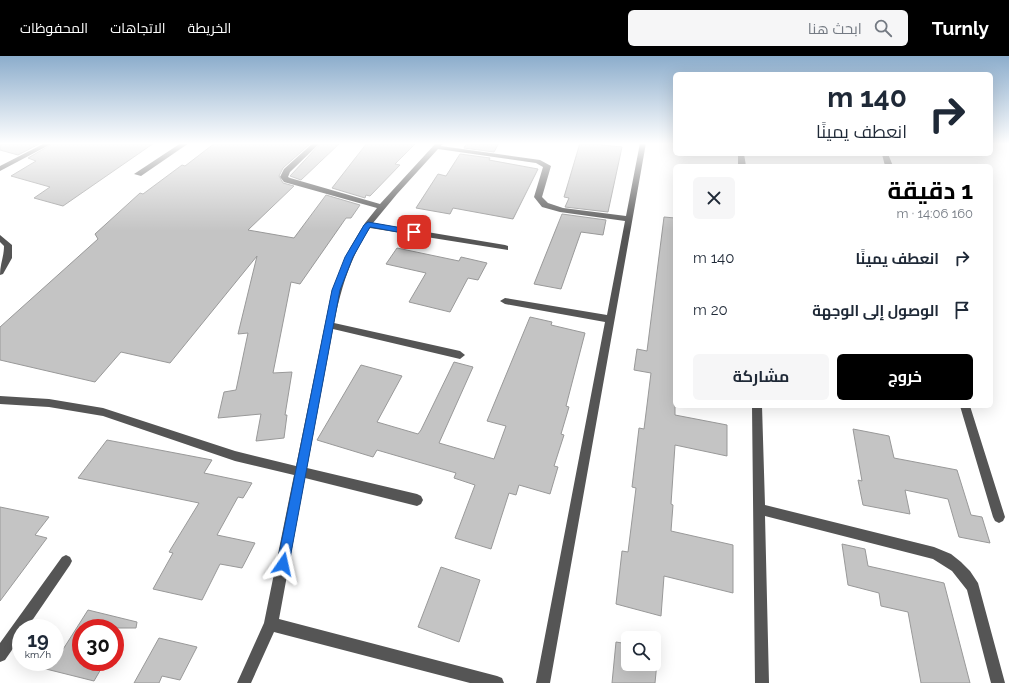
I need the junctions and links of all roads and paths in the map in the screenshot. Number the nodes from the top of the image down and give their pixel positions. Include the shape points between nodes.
1 (141, 172) edge
2 (286, 172) edge
3 (413, 172) edge
4 (545, 172) edge
5 (638, 172) edge
6 (138, 174) dead end
7 (382, 207) junction
8 (629, 220) junction
9 (368, 225) junction
10 (0, 238) edge
11 (505, 248) dead end
12 (0, 272) edge
13 (505, 301) dead end
14 (610, 319) junction
15 (329, 324) junction
16 (460, 354) dead end
17 (0, 400) edge
18 (757, 408) edge
19 (966, 408) edge
20 (300, 473) junction
21 (417, 500) dead end
22 (760, 509) junction
23 (999, 517) dead end
24 (66, 561) dead end
25 (271, 624) junction
26 (0, 655) edge
27 (244, 683) edge
28 (497, 683) edge
29 (543, 683) edge
30 (762, 683) edge
31 (998, 683) edge

1 - 6 street
2 - 7 street via 284,178 287,180
3 - 7 street
4 - 8 street via 538,197 545,204 563,210
5 - 8 street
7 - 9 street
8 - 14 street
9 - 11 street
9 - 15 street via 349,257 336,290
10 - 12 street via 8,245 8,258
13 - 14 street
14 - 29 street
15 - 16 street
15 - 20 street
17 - 20 street via 49,403 103,412 235,456
18 - 22 street
19 - 23 street
20 - 21 street
20 - 25 street
22 - 30 street
22 - 31 street via 946,557 968,578 973,588
24 - 26 street
25 - 27 street
25 - 28 street

